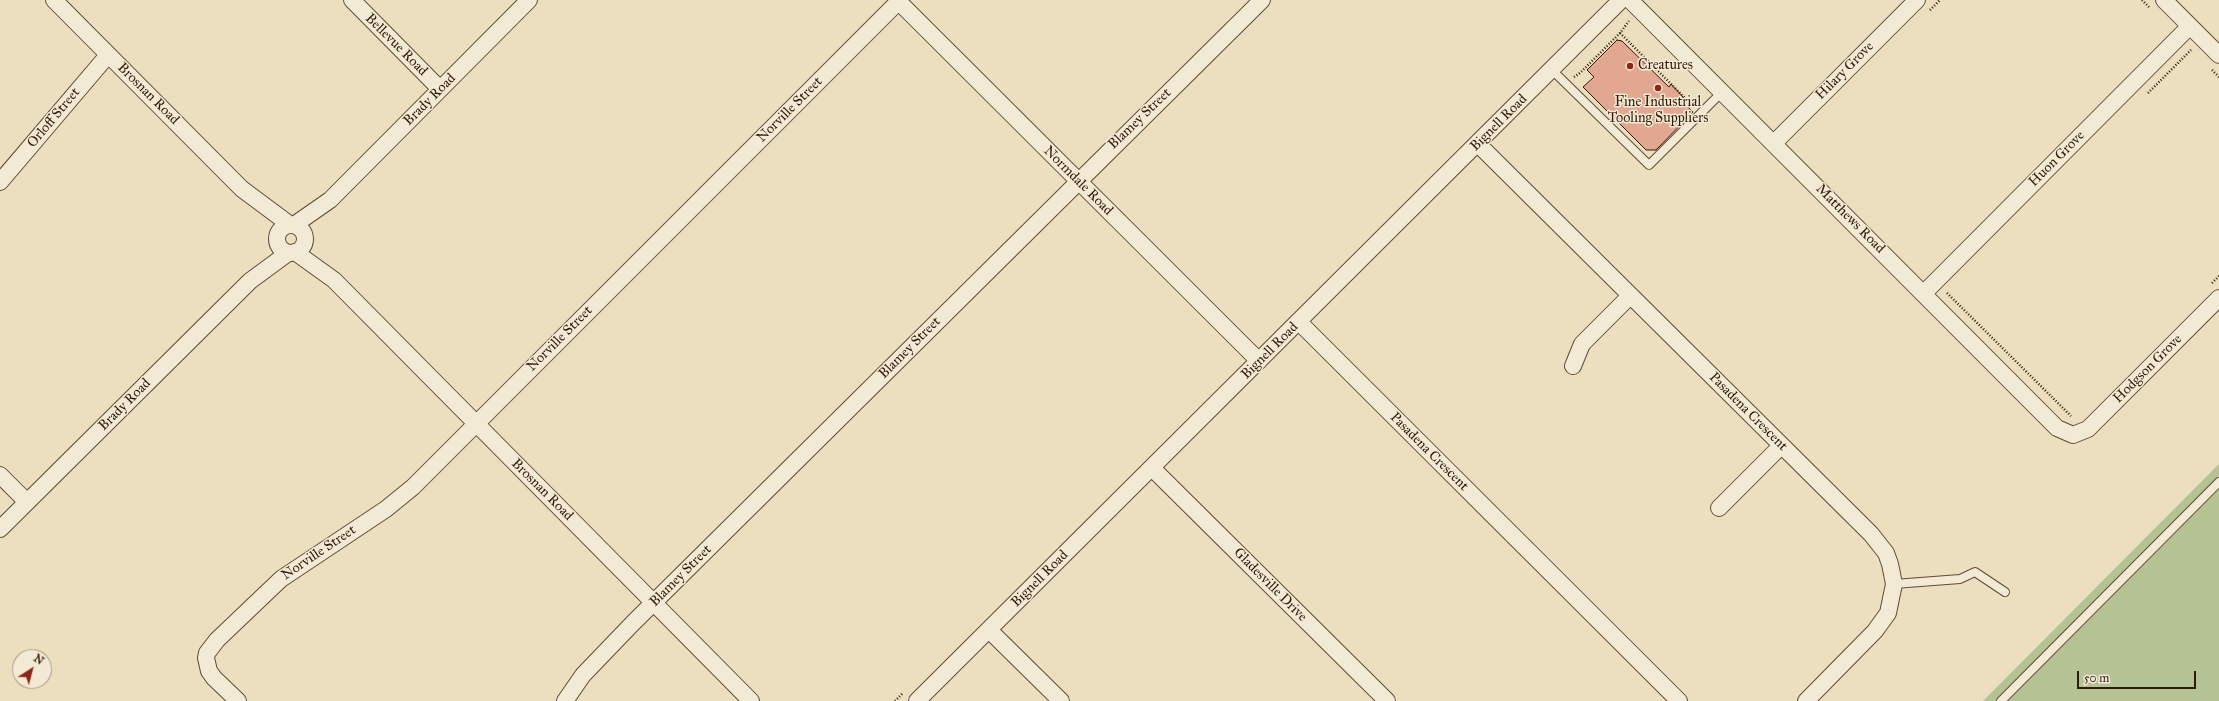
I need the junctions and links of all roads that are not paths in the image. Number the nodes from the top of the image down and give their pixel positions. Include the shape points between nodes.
1 (54, 0) edge
2 (352, 0) edge
3 (529, 0) edge
4 (1262, 0) edge
5 (1621, 0) edge
6 (1630, 0) edge
7 (1917, 0) edge
8 (2164, 0) edge
9 (899, 1) edge
10 (2190, 26) junction
11 (108, 55) junction
12 (2219, 55) edge
13 (1552, 70) junction
14 (440, 89) junction
15 (1722, 92) junction
16 (1774, 143) junction
17 (1478, 144) junction
18 (1078, 181) junction
19 (0, 182) edge
20 (291, 239) junction
21 (1924, 293) junction
22 (2213, 293) edge
23 (1630, 296) junction
24 (1299, 322) junction
25 (1259, 361) junction
26 (1573, 366) dead end
27 (476, 423) junction
28 (2074, 427) joint
29 (1781, 446) junction
30 (1152, 468) junction
31 (0, 475) edge
32 (2219, 482) edge
33 (27, 502) junction
34 (1719, 508) dead end
35 (0, 529) edge
36 (1894, 584) junction
37 (2005, 592) dead end
38 (654, 603) junction
39 (989, 630) junction
40 (238, 701) edge
41 (565, 701) edge
42 (751, 701) edge
43 (917, 701) edge
44 (1061, 701) edge
45 (1387, 701) edge
46 (1679, 701) edge
47 (1806, 701) edge
48 (2001, 701) edge

1 - 11 street, Brosnan Road
2 - 14 street, Bellevue Road
3 - 14 street, Brady Road
4 - 18 street, Blamey Street
5 - 13 street, Bignell Road
6 - 15 street, Matthews Road
7 - 16 street, Hilary Grove
8 - 10 street
9 - 18 street, Normdale Road
9 - 27 street, Norville Street
10 - 12 street
10 - 21 street, Huon Grove
11 - 19 street, Orloff Street
11 - 20 street, Brosnan Road
13 - 15 lane via 1649,165
13 - 17 street, Bignell Road
14 - 20 street, Brady Road
15 - 16 street, Matthews Road
16 - 21 street, Matthews Road
17 - 23 street, Pasadena Crescent
17 - 24 street, Bignell Road
18 - 25 street, Normdale Road
18 - 38 street, Blamey Street
20 - 27 street, Brosnan Road
20 - 33 street, Brady Road
21 - 28 street, Matthews Road via 2057,428
22 - 28 street, Hodgson Grove via 2088,429
23 - 26 street via 1582,344
23 - 29 street, Pasadena Crescent
24 - 25 street, Bignell Road
24 - 46 street, Pasadena Crescent
25 - 30 street, Bignell Road
27 - 38 street, Brosnan Road
27 - 40 street, Norville Street via 399,500 281,578 217,640 207,653 209,670
29 - 34 street
29 - 36 street, Pasadena Crescent via 1879,543 1890,564
30 - 39 street, Bignell Road
30 - 45 street, Gladesville Drive
31 - 33 street
32 - 48 lane
33 - 35 street, Brady Road
36 - 37 lane via 1960,579 1975,572
36 - 47 street, Pasadena Crescent via 1891,604 1882,622
38 - 41 street, Blamey Street via 583,675
38 - 42 street, Brosnan Road
39 - 43 street, Bignell Road
39 - 44 street

